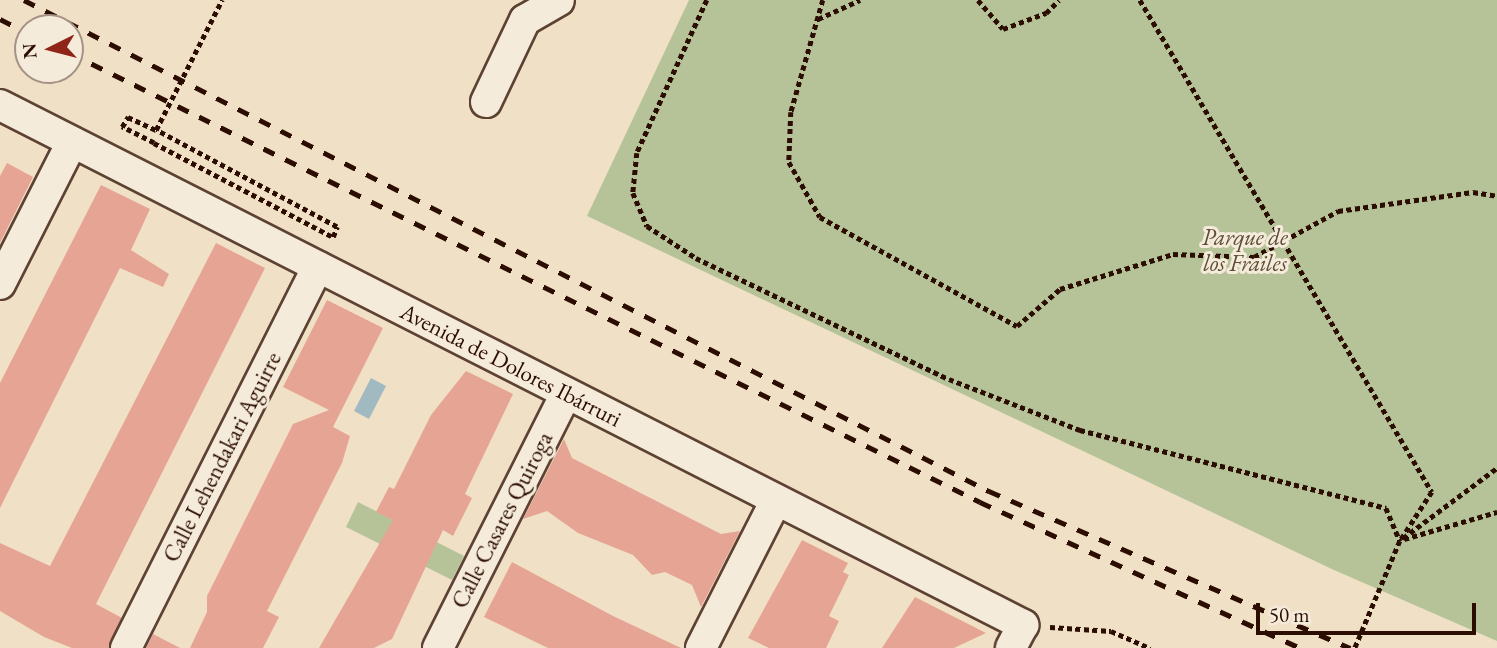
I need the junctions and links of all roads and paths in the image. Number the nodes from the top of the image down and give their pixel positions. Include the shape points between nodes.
1 (222, 0) edge
2 (559, 0) edge
3 (707, 0) edge
4 (823, 0) edge
5 (859, 0) edge
6 (978, 0) edge
7 (1059, 0) edge
8 (1140, 0) edge
9 (817, 20) junction
10 (486, 102) dead end
11 (0, 105) edge
12 (156, 130) junction
13 (72, 142) junction
14 (1497, 196) edge
15 (1284, 241) junction
16 (318, 267) junction
17 (0, 284) edge
18 (566, 393) junction
19 (1497, 468) edge
20 (776, 500) junction
21 (1497, 512) edge
22 (1400, 541) junction
23 (1017, 636) edge
24 (1129, 639) junction
25 (443, 646) edge
26 (126, 648) edge
27 (701, 648) edge
28 (1126, 648) edge
29 (1150, 648) edge
30 (1355, 648) edge

1 - 12 path, bridge
2 - 10 street via 525,20
3 - 22 path via 637,153 633,193 647,226 696,258 949,379 1080,430 1385,508
4 - 9 path
5 - 9 path
6 - 7 path via 1003,29 1046,13
8 - 15 path
9 - 15 path via 791,112 789,162 820,217 1017,326 1060,289 1173,254 1254,257
11 - 13 street, Avenida de Dolores Ibárruri
12 - 12 path, bridge via 337,228 333,237 122,127 128,117
13 - 16 street, Avenida de Dolores Ibárruri
13 - 17 street
14 - 15 path via 1473,192 1338,211
15 - 22 path via 1432,492
16 - 18 street, Avenida de Dolores Ibárruri
16 - 26 street, Calle Lehendakari Aguirre
18 - 20 street, Avenida de Dolores Ibárruri
18 - 25 street, Calle Casares Quiroga
19 - 22 path
20 - 23 street, Avenida de Dolores Ibárruri
20 - 27 street
21 - 22 path
22 - 30 path
23 - 24 path via 1111,631
24 - 28 path
24 - 29 path

